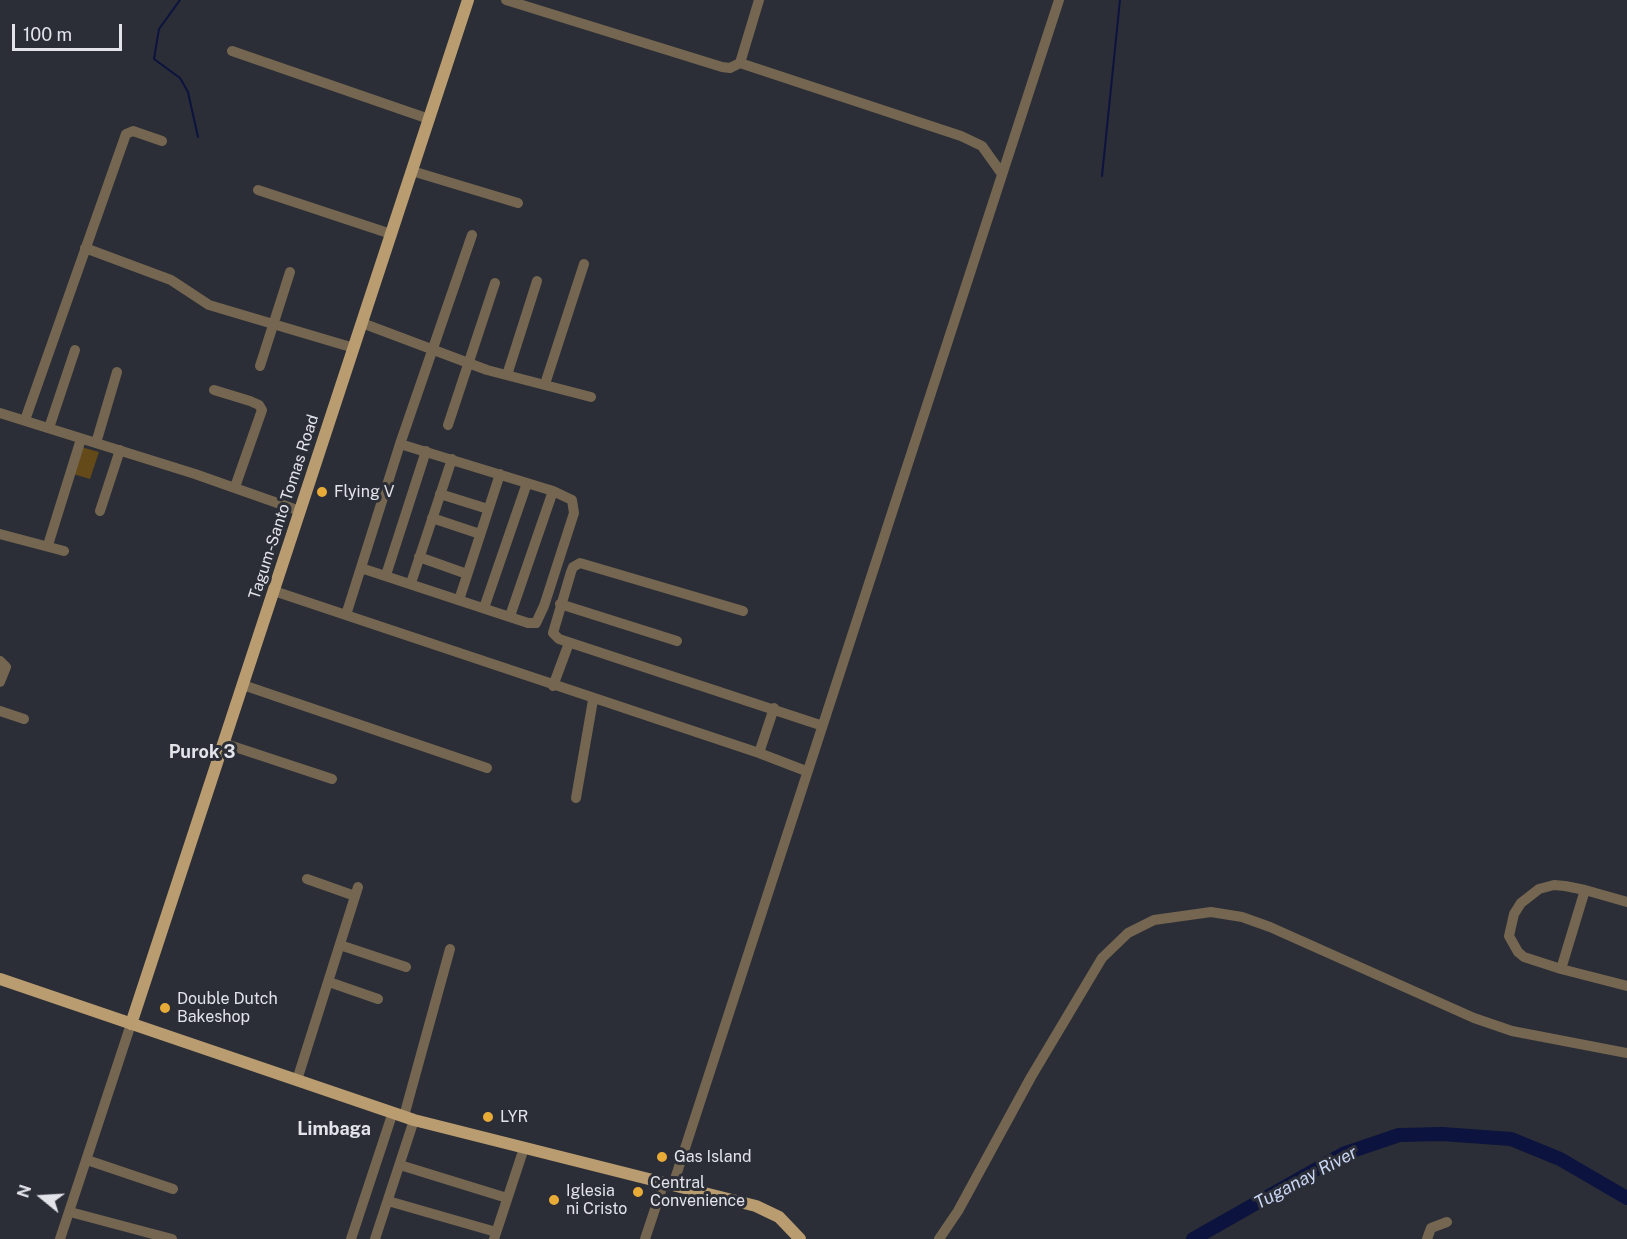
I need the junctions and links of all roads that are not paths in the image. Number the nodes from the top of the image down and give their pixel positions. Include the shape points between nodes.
1 (468, 0) edge
2 (506, 0) edge
3 (759, 0) edge
4 (1059, 0) edge
5 (232, 51) dead end
6 (740, 63) junction
7 (429, 119) junction
8 (162, 141) dead end
9 (412, 171) junction
10 (1002, 174) junction
11 (258, 190) dead end
12 (518, 203) dead end
13 (391, 234) junction
14 (472, 235) dead end
15 (85, 248) junction
16 (584, 264) dead end
17 (291, 272) dead end
18 (537, 281) dead end
19 (495, 283) dead end
20 (274, 323) junction
21 (362, 323) junction
22 (354, 348) junction
23 (75, 350) dead end
24 (434, 350) junction
25 (469, 363) junction
26 (260, 366) dead end
27 (117, 372) dead end
28 (507, 375) junction
29 (545, 384) junction
30 (214, 390) dead end
31 (591, 398) dead end
32 (0, 413) edge
33 (25, 420) junction
34 (448, 425) dead end
35 (49, 428) junction
36 (81, 439) junction
37 (96, 443) junction
38 (400, 444) junction
39 (120, 450) junction
40 (426, 451) junction
41 (452, 459) junction
42 (500, 474) junction
43 (527, 483) junction
44 (235, 488) junction
45 (553, 491) junction
46 (440, 494) junction
47 (488, 509) junction
48 (100, 511) dead end
49 (300, 511) junction
50 (432, 518) junction
51 (0, 534) edge
52 (480, 534) junction
53 (48, 545) junction
54 (64, 551) dead end
55 (419, 557) junction
56 (361, 568) junction
57 (467, 574) junction
58 (386, 575) junction
59 (411, 583) junction
60 (274, 591) junction
61 (459, 600) junction
62 (560, 604) junction
63 (484, 608) junction
64 (743, 611) dead end
65 (346, 615) junction
66 (510, 616) junction
67 (677, 641) dead end
68 (569, 643) junction
69 (0, 661) edge
70 (0, 682) edge
71 (243, 685) junction
72 (553, 686) junction
73 (593, 700) junction
74 (774, 708) junction
75 (0, 711) edge
76 (24, 719) dead end
77 (820, 725) junction
78 (224, 743) junction
79 (759, 753) junction
80 (487, 768) dead end
81 (806, 771) junction
82 (332, 779) dead end
83 (576, 798) dead end
84 (307, 879) dead end
85 (1585, 890) junction
86 (1627, 902) edge
87 (340, 945) junction
88 (450, 949) dead end
89 (406, 967) dead end
90 (1561, 969) junction
91 (0, 979) edge
92 (329, 982) junction
93 (1626, 983) edge
94 (378, 999) dead end
95 (131, 1024) junction
96 (1627, 1053) edge
97 (297, 1080) junction
98 (404, 1116) junction
99 (524, 1148) junction
100 (87, 1160) junction
101 (400, 1165) junction
102 (668, 1184) junction
103 (173, 1189) dead end
104 (507, 1198) junction
105 (388, 1201) junction
106 (70, 1212) junction
107 (1447, 1222) dead end
108 (133, 1234) edge
109 (495, 1235) edge
110 (378, 1238) edge
111 (60, 1239) edge
112 (172, 1239) edge
113 (351, 1239) edge
114 (645, 1239) edge
115 (800, 1239) edge
116 (939, 1239) edge
117 (1427, 1239) edge

1 - 7 main road, Tagum-Santo Tomas Road
2 - 6 street via 722,67
3 - 6 street
4 - 10 street
5 - 7 street
6 - 10 street via 961,136 982,146
7 - 9 main road, Tagum-Santo Tomas Road
8 - 15 street via 133,131 126,134
9 - 12 street
9 - 13 main road, Tagum-Santo Tomas Road
10 - 77 street
11 - 13 street
13 - 21 main road, Tagum-Santo Tomas Road
14 - 24 street
15 - 20 street via 171,280 209,305
15 - 33 street
16 - 29 street
17 - 20 street
18 - 28 street
19 - 25 street
20 - 22 street
20 - 26 street
21 - 22 main road, Tagum-Santo Tomas Road
21 - 24 street
22 - 49 main road, Tagum-Santo Tomas Road
23 - 35 street
24 - 25 street
24 - 38 street
25 - 28 street
25 - 34 street
27 - 37 street
28 - 29 street
29 - 31 street
30 - 44 street via 260,405 262,410
32 - 33 street
33 - 35 street
35 - 36 street
36 - 37 street
36 - 53 street
37 - 39 street
38 - 40 street
38 - 56 street
39 - 44 street
39 - 48 street
40 - 41 street
40 - 58 street
41 - 42 street
41 - 46 street
42 - 43 street
42 - 47 street
43 - 45 street
43 - 63 street
44 - 49 street
45 - 66 street
45 - 66 street via 572,500 575,508 544,606 536,622
46 - 47 street
46 - 50 street
47 - 52 street
49 - 60 main road, Tagum-Santo Tomas Road
50 - 52 street
50 - 55 street
51 - 53 street
52 - 57 street
53 - 54 street
55 - 57 street
55 - 59 street
56 - 58 street
56 - 65 street
57 - 61 street
58 - 59 street
59 - 61 street
60 - 65 street
60 - 71 main road, Tagum-Santo Tomas Road
61 - 63 street
62 - 64 street via 573,567 580,563
62 - 67 street
62 - 68 street via 553,633
63 - 66 street
65 - 72 street
68 - 72 street
68 - 74 street
69 - 70 street via 6,668
71 - 78 main road, Tagum-Santo Tomas Road
71 - 80 street
72 - 73 street
73 - 79 street
73 - 83 street
74 - 77 street
74 - 79 street
75 - 76 street
77 - 81 street
78 - 82 street
78 - 95 main road, Tagum-Santo Tomas Road
79 - 81 street
81 - 102 street
84 - 87 street via 357,892
85 - 86 street
85 - 90 street
85 - 90 street via 1554,885 1539,889 1521,903 1510,926 1509,936 1518,952
87 - 89 street
87 - 92 street
88 - 98 street
90 - 93 street
91 - 95 main road
92 - 94 street
92 - 97 street
95 - 97 main road
95 - 100 street
96 - 116 street via 1512,1031 1474,1018 1242,917 1211,912 1154,920 1128,933 1102,958
97 - 98 main road
98 - 99 main road
98 - 101 street
98 - 113 street
99 - 102 main road
99 - 104 street
100 - 103 street
100 - 106 street
101 - 104 street
101 - 105 street
102 - 114 street
102 - 115 main road via 756,1206 779,1217
104 - 109 street
105 - 109 street
105 - 110 street
106 - 108 street
106 - 111 street
107 - 117 street via 1431,1228
108 - 112 street

